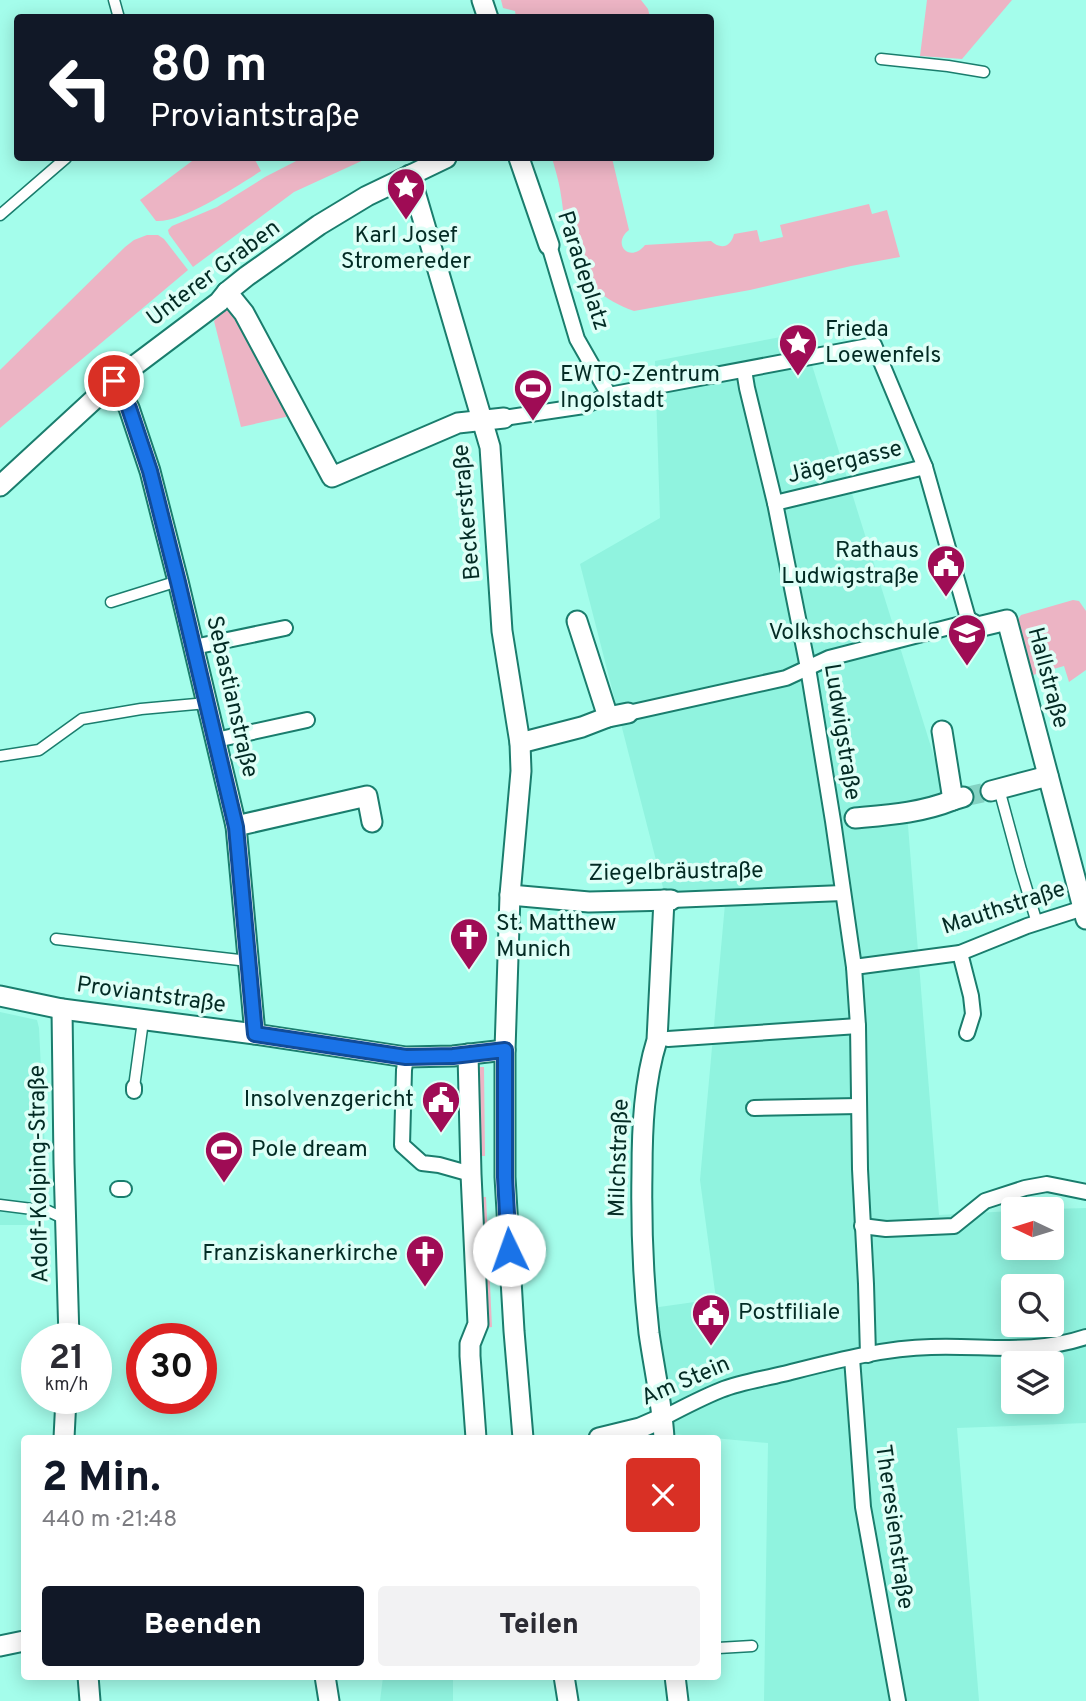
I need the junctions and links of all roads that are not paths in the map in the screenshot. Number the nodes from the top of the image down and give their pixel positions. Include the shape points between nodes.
1 (881, 59) dead end
2 (984, 72) dead end
3 (63, 161) edge
4 (440, 161) edge
5 (520, 161) edge
6 (410, 175) junction
7 (0, 215) edge
8 (549, 245) joint
9 (227, 292) junction
10 (744, 370) junction
11 (114, 381) junction
12 (608, 394) junction
13 (504, 418) joint
14 (484, 421) junction
15 (925, 467) junction
16 (0, 486) edge
17 (775, 503) junction
18 (178, 582) junction
19 (111, 602) dead end
20 (577, 621) dead end
21 (969, 622) junction
22 (285, 628) dead end
23 (194, 647) junction
24 (807, 668) junction
25 (207, 703) junction
26 (628, 713) joint
27 (608, 717) junction
28 (307, 720) dead end
29 (942, 731) dead end
30 (216, 740) junction
31 (520, 743) junction
32 (0, 756) edge
33 (1048, 776) junction
34 (995, 790) joint
35 (855, 818) joint
36 (833, 821) junction
37 (372, 822) dead end
38 (236, 827) junction
39 (843, 893) junction
40 (510, 895) junction
41 (667, 900) junction
42 (1083, 912) edge
43 (1037, 923) junction
44 (56, 939) dead end
45 (960, 953) junction
46 (248, 961) junction
47 (854, 967) junction
48 (0, 996) edge
49 (62, 1019) junction
50 (143, 1021) junction
51 (858, 1026) junction
52 (967, 1033) dead end
53 (255, 1034) junction
54 (662, 1039) junction
55 (505, 1050) junction
56 (468, 1055) junction
57 (406, 1057) junction
58 (134, 1089) dead end
59 (859, 1106) junction
60 (754, 1108) dead end
61 (471, 1174) junction
62 (505, 1177) junction
63 (1086, 1192) edge
64 (0, 1205) edge
65 (65, 1220) junction
66 (862, 1226) junction
67 (68, 1323) edge
68 (1086, 1337) edge
69 (868, 1355) junction
70 (852, 1358) junction
71 (65, 1414) edge
72 (663, 1418) junction
73 (64, 1435) edge
74 (476, 1435) edge
75 (523, 1435) edge
76 (611, 1435) edge
77 (664, 1435) edge
78 (21, 1642) edge
79 (0, 1646) edge
80 (752, 1646) dead end
81 (721, 1648) edge
82 (89, 1680) edge
83 (326, 1680) edge
84 (565, 1680) edge
85 (675, 1680) edge
86 (90, 1701) edge
87 (329, 1701) edge
88 (568, 1701) edge
89 (678, 1701) edge
90 (898, 1701) edge

1 - 2 lane
3 - 7 lane
4 - 6 street, Unterer Graben
5 - 8 street, Paradeplatz
6 - 9 street, Unterer Graben via 319,225
6 - 14 street, Beckerstraße
8 - 12 street, Paradeplatz via 577,339
9 - 11 street, Unterer Graben
9 - 14 street via 244,313 332,477 458,423
10 - 12 street
10 - 15 street via 874,345
10 - 17 street, Ludwigstraße
11 - 16 street, Unterer Graben
11 - 18 street, Sebastianstraße via 144,452
12 - 13 street via 584,406
13 - 14 street
14 - 31 street, Beckerstraße via 490,447 502,631
15 - 17 street, Jägergasse
15 - 21 street
17 - 24 street, Ludwigstraße
18 - 19 lane
18 - 23 street, Sebastianstraße
20 - 27 street
21 - 24 street, Hallstraße via 829,658
21 - 33 street, Hallstraße via 978,627 1007,620
22 - 23 street
23 - 25 street, Sebastianstraße
24 - 26 street, Hallstraße via 786,678
24 - 36 street, Ludwigstraße
25 - 30 street, Sebastianstraße
25 - 32 lane via 82,719 39,750
26 - 27 street
27 - 31 street
28 - 30 street
29 - 35 street via 958,799 907,813
30 - 38 street, Sebastianstraße
31 - 40 street, Beckerstraße
33 - 34 street
33 - 42 street, Hallstraße
34 - 43 lane
35 - 36 street
36 - 39 street, Ludwigstraße
37 - 38 street via 367,796
38 - 46 street, Sebastianstraße
39 - 41 street, Ziegelbräustraße
39 - 47 street, Ludwigstraße
40 - 41 street, Ziegelbräustraße via 589,902
40 - 55 street, Beckerstraße
41 - 54 street, Milchstraße
42 - 43 street, Mauthstraße
43 - 45 street, Mauthstraße
44 - 46 lane
45 - 47 street, Mauthstraße
45 - 52 street via 974,1014
46 - 53 street, Sebastianstraße
47 - 51 street, Ludwigstraße
48 - 49 street, Proviantstraße
49 - 50 street, Proviantstraße
49 - 65 street, Adolf-Kolping-Straße
50 - 53 street, Proviantstraße
50 - 58 lane
51 - 54 street
51 - 59 street, Ludwigstraße
53 - 57 street, Proviantstraße
54 - 72 street, Milchstraße via 651,1058 642,1123 642,1246 649,1334
55 - 56 street, Proviantstraße
55 - 62 street, Beckerstraße
56 - 57 street, Proviantstraße
56 - 61 street
57 - 61 street via 402,1146 422,1163
59 - 60 street
59 - 66 street, Ludwigstraße
61 - 62 street
61 - 74 street via 478,1324 470,1356
62 - 75 street, Beckerstraße
63 - 66 street via 1047,1184 1026,1188 985,1201 954,1226
64 - 65 lane via 48,1211
65 - 67 street, Adolf-Kolping-Straße
66 - 69 street, Ludwigstraße
68 - 69 street, Am Stein via 1028,1348 931,1347
69 - 70 street, Am Stein
70 - 72 street, Am Stein via 724,1388
70 - 90 street, Theresienstraße via 863,1507
71 - 73 street
72 - 76 street, Am Stein
72 - 77 street, Milchstraße
78 - 79 street
80 - 81 lane
82 - 86 street
83 - 87 street
84 - 88 street
85 - 89 street

